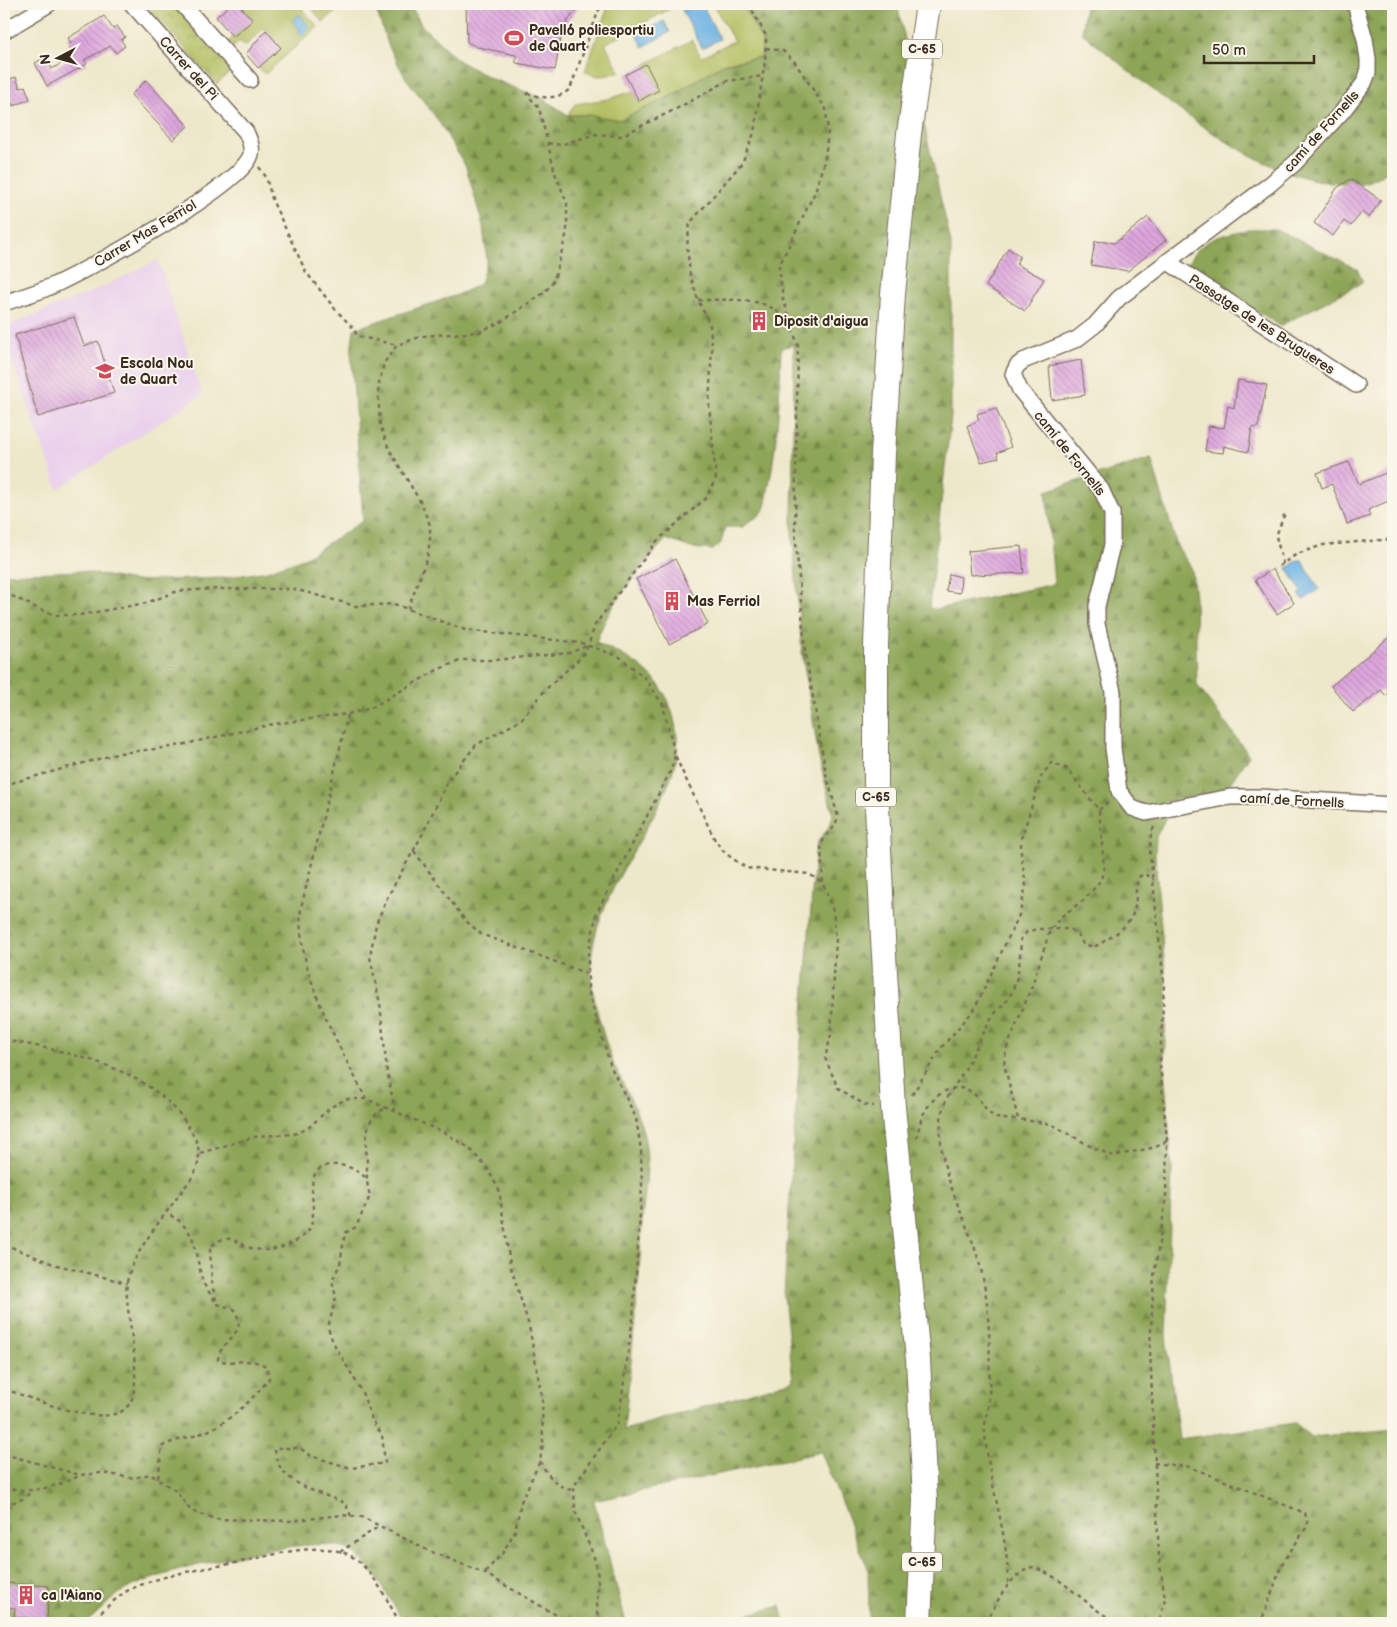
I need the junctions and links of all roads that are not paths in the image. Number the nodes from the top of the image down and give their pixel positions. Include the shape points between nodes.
1 (49, 4) edge
2 (132, 4) edge
3 (182, 4) edge
4 (928, 4) edge
5 (938, 4) edge
6 (1355, 4) edge
7 (4, 31) edge
8 (250, 80) dead end
9 (915, 95) junction
10 (251, 157) joint
11 (1168, 262) junction
12 (4, 303) edge
13 (1356, 385) dead end
14 (1393, 805) edge
15 (919, 1623) edge

1 - 7 street
2 - 10 street, Carrer del Pi via 246,132 251,143
3 - 8 street
4 - 9 main road, C-65
5 - 9 main road via 928,69
6 - 11 street, camí de Fornells via 1368,59 1364,83 1295,163
9 - 15 main road, C-65 via 893,294 883,454 876,646 876,783 893,1107 919,1368 925,1500
10 - 12 street, Carrer Mas Ferriol via 220,187 171,219 85,269
11 - 13 street, Passatge de les Brugueres
11 - 14 street, camí de Fornells via 1119,298 1100,321 1077,339 1023,361 1013,374 1020,390 1101,489 1112,513 1112,545 1097,606 1097,624 1113,692 1113,748 1119,792 1128,804 1139,811 1159,811 1238,797

